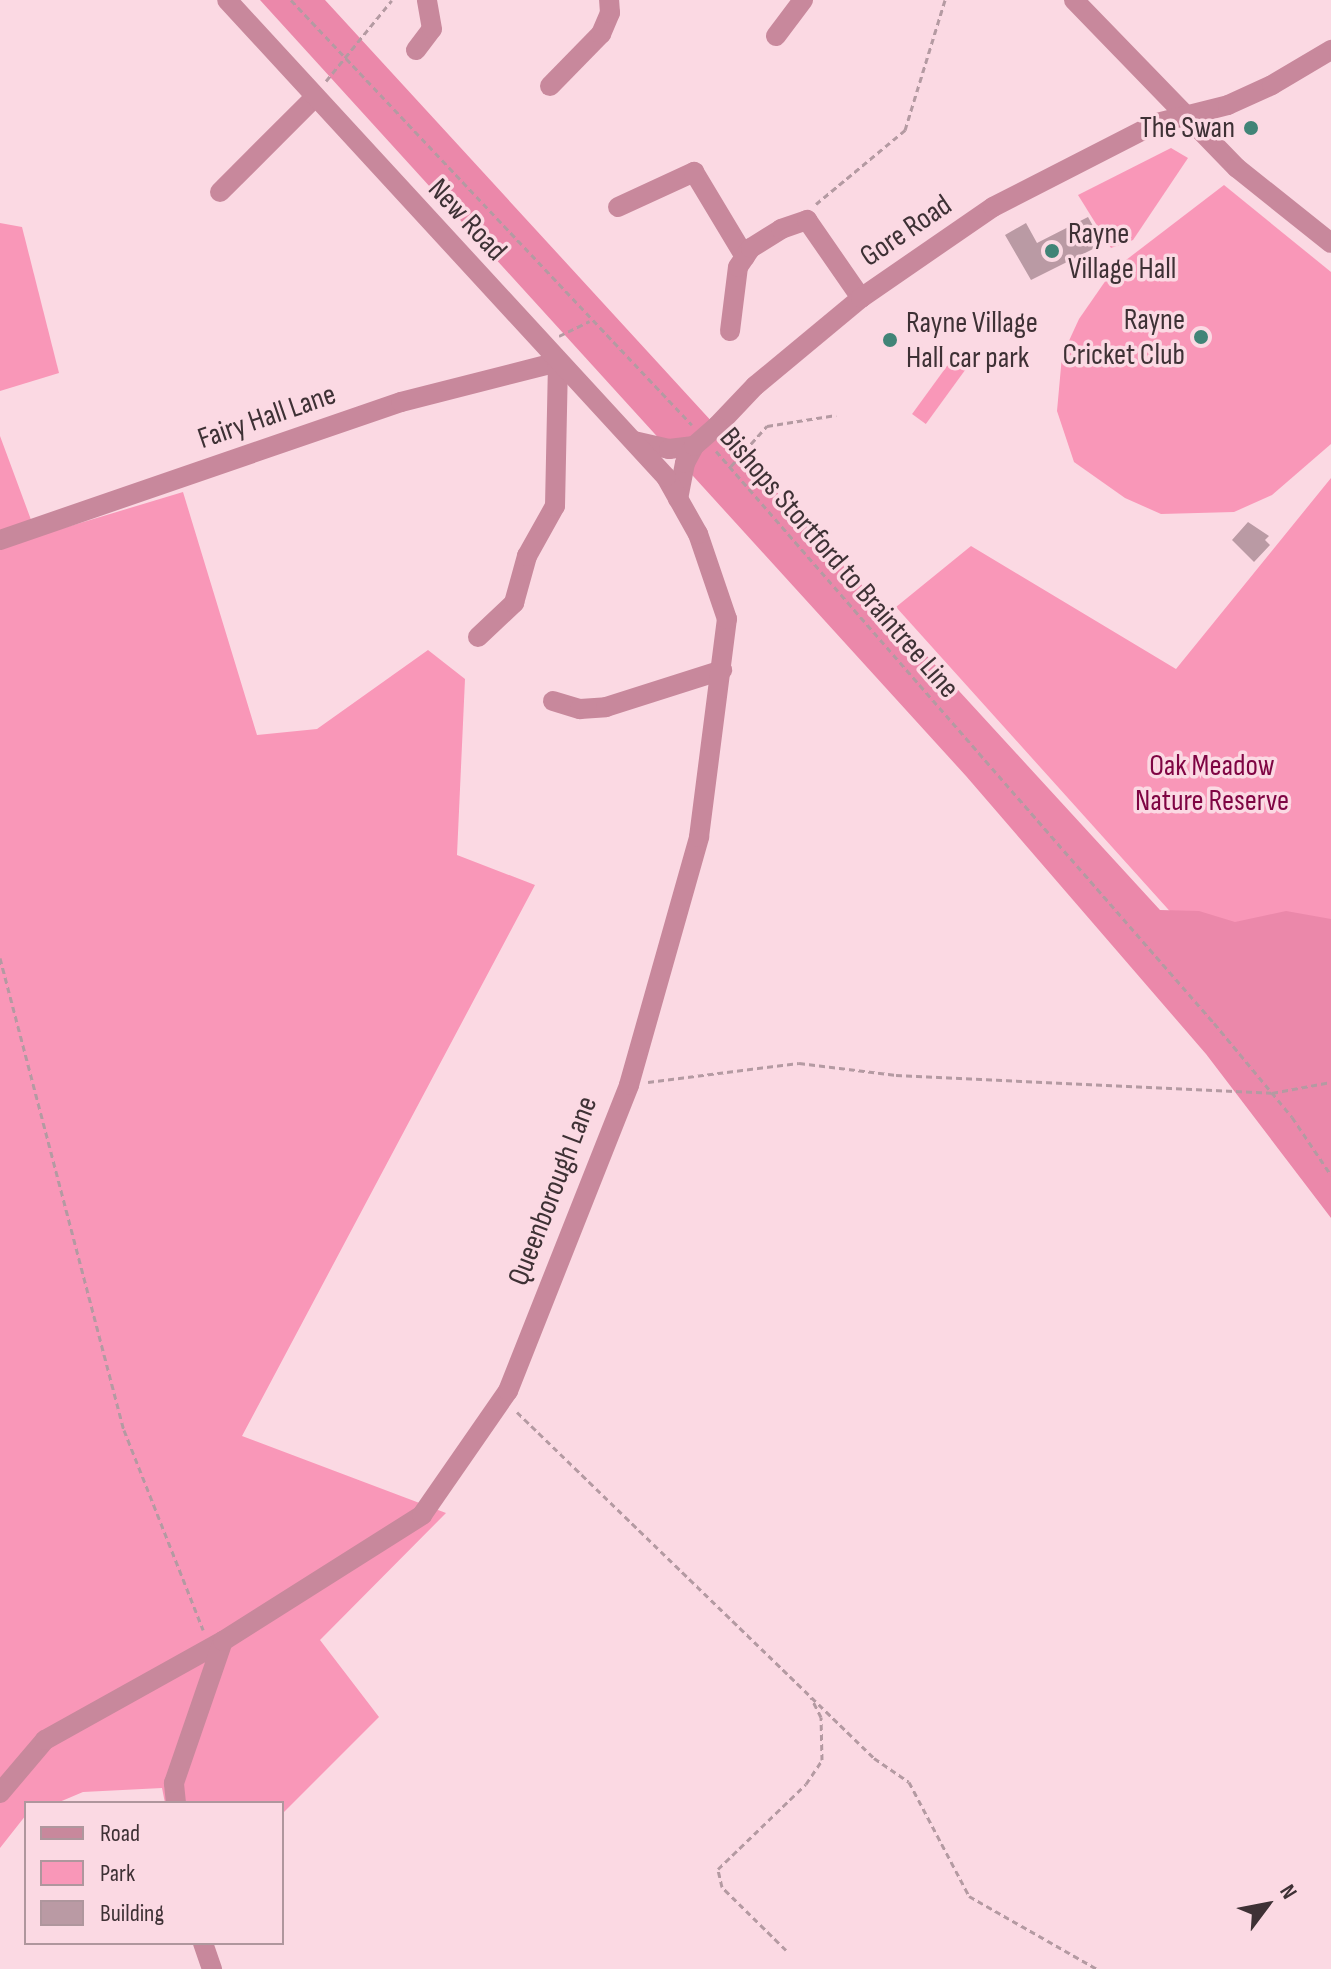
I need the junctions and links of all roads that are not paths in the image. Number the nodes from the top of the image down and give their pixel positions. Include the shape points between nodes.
1 (227, 0) edge
2 (427, 0) edge
3 (609, 0) edge
4 (803, 0) edge
5 (1074, 0) edge
6 (776, 36) dead end
7 (416, 50) dead end
8 (1331, 50) edge
9 (550, 86) dead end
10 (313, 97) junction
11 (1183, 114) junction
12 (220, 192) dead end
13 (618, 207) dead end
14 (1331, 243) edge
15 (745, 257) junction
16 (861, 298) junction
17 (730, 331) dead end
18 (558, 362) junction
19 (634, 441) junction
20 (701, 441) junction
21 (666, 477) joint
22 (678, 499) junction
23 (0, 540) edge
24 (478, 637) dead end
25 (722, 670) junction
26 (553, 701) dead end
27 (217, 1645) junction
28 (0, 1793) edge
29 (176, 1801) edge
30 (204, 1945) edge
31 (212, 1969) edge

1 - 10 street, New Road
2 - 7 street via 432,29
3 - 9 street via 601,34
4 - 6 street
5 - 11 street
8 - 11 street, Gore Road via 1228,105
10 - 12 street
10 - 18 street, New Road
11 - 14 street via 1237,168
11 - 16 street, Gore Road via 993,207
13 - 15 street via 694,172
15 - 16 street via 781,229 807,220
15 - 17 street via 738,267
16 - 20 street, Gore Road, bridge via 755,386
18 - 19 street, New Road
18 - 23 street, Fairy Hall Lane via 401,402
18 - 24 street via 555,506 527,556 514,603
19 - 20 street via 669,449
19 - 21 street, New Road
20 - 22 street via 685,463
21 - 22 street, Queenborough Lane
22 - 25 street, Queenborough Lane via 698,534 727,619
25 - 26 street via 606,707 580,709
25 - 27 street, Queenborough Lane via 699,837 629,1085 503,1399 422,1515
27 - 28 street, Queenborough Lane via 45,1740
27 - 29 street via 174,1783
30 - 31 street

